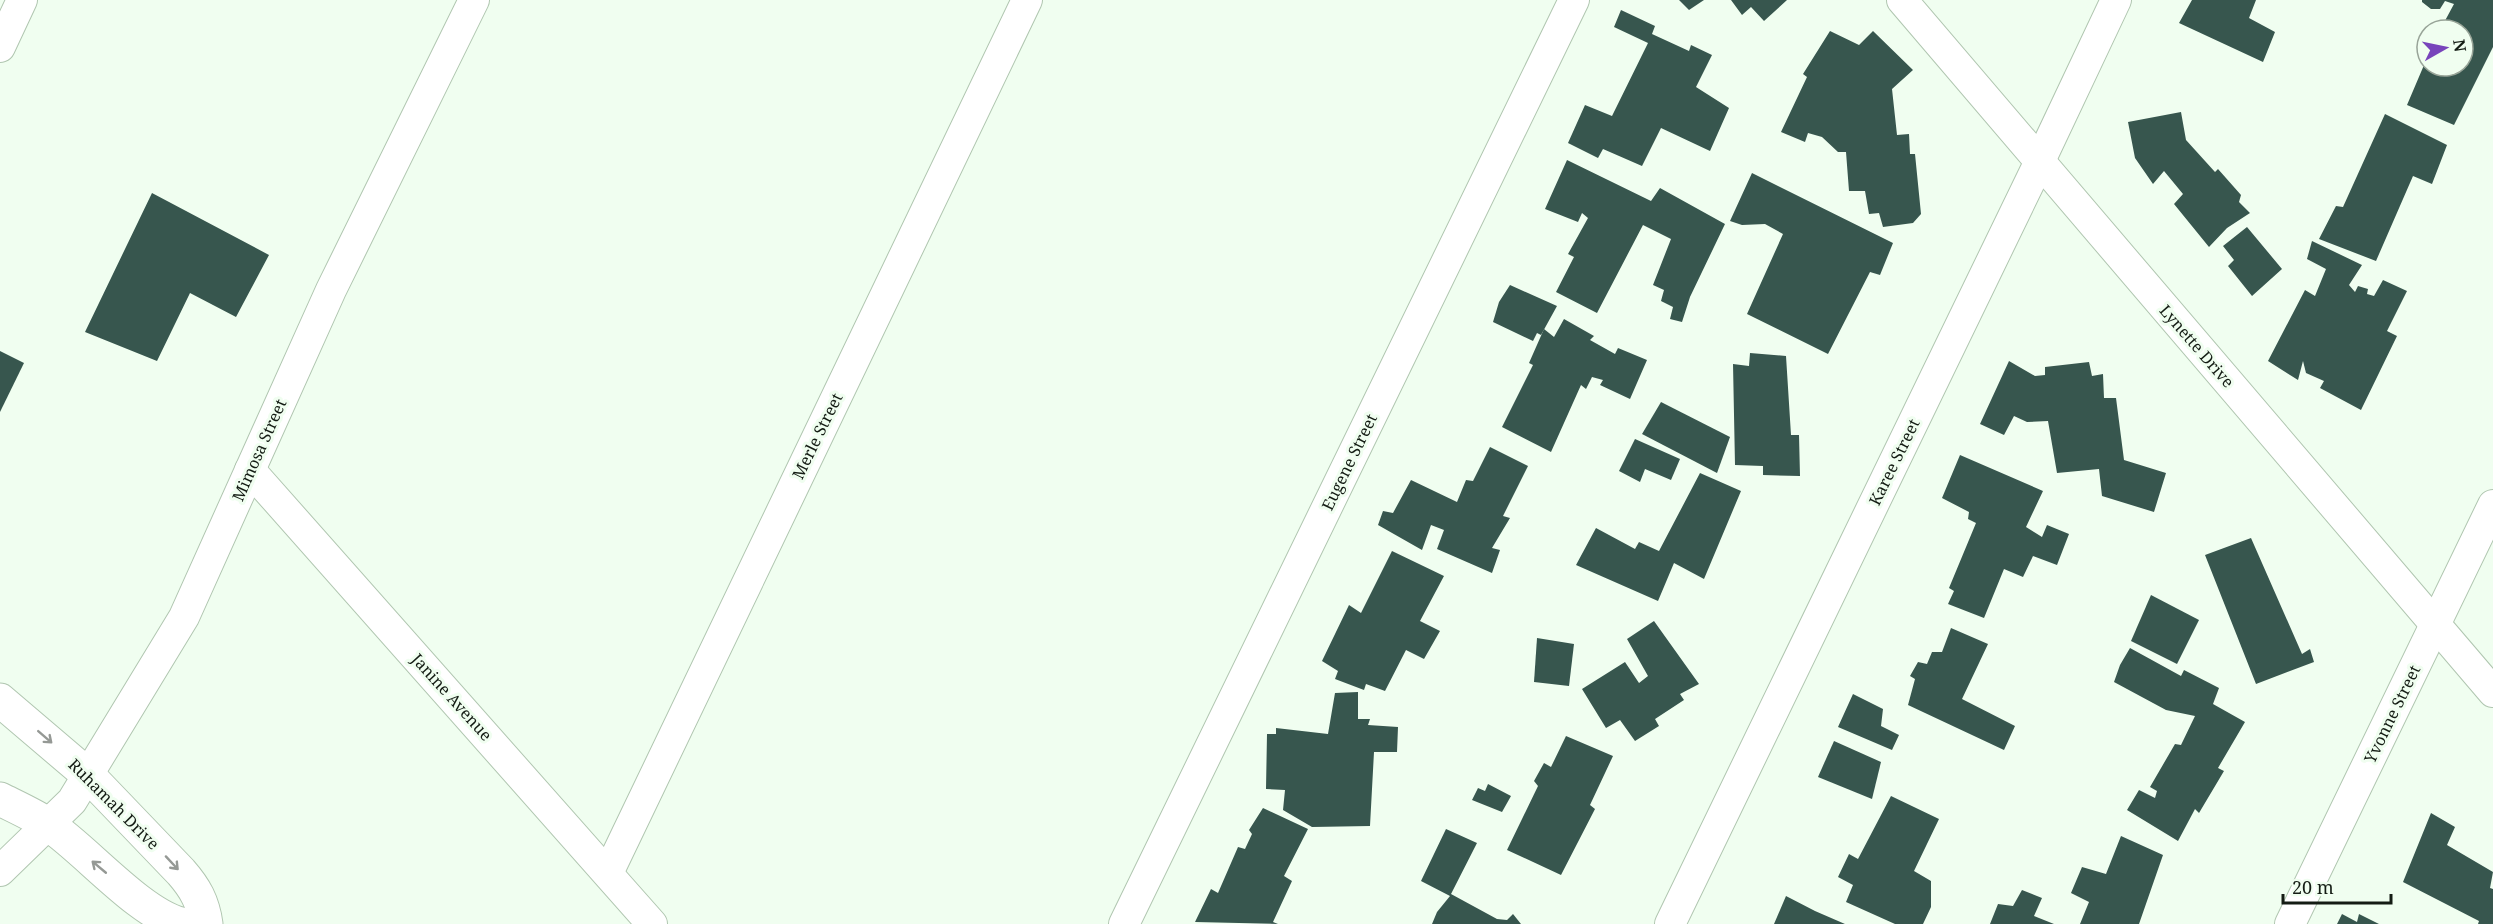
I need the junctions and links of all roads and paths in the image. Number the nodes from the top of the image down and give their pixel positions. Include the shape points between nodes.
1 (22, 0) edge
2 (474, 0) edge
3 (1027, 0) edge
4 (1574, 0) edge
5 (1902, 0) edge
6 (2116, 0) edge
7 (0, 47) edge
8 (2039, 163) junction
9 (250, 471) junction
10 (2493, 505) edge
11 (2435, 624) junction
12 (2493, 692) edge
13 (0, 700) edge
14 (88, 775) junction
15 (0, 799) edge
16 (48, 824) junction
17 (0, 871) edge
18 (608, 873) junction
19 (181, 924) edge
20 (206, 924) edge
21 (652, 924) edge
22 (1124, 924) edge
23 (1670, 924) edge
24 (2290, 924) edge

1 - 7 street
2 - 9 street, Mimosa Street via 332,290
3 - 18 street, Merle Street
4 - 22 street, Eugene Street
5 - 8 street, Lynette Drive
6 - 8 street, Karee Street
8 - 11 street, Lynette Drive
8 - 23 street, Karee Street
9 - 14 street, Mimosa Street via 184,617
9 - 18 street, Janine Avenue
10 - 11 street, Yvonne Street
11 - 12 street, Lynette Drive
11 - 24 street, Yvonne Street
13 -> 14 street, Ruhamah Drive
14 - 16 street, Mimosa Street via 72,801
14 -> 20 street, Ruhamah Drive via 194,887 204,907
15 - 16 street
16 - 17 street, Mimosa Street
19 -> 16 street via 142,902
18 - 21 street, Janine Avenue

